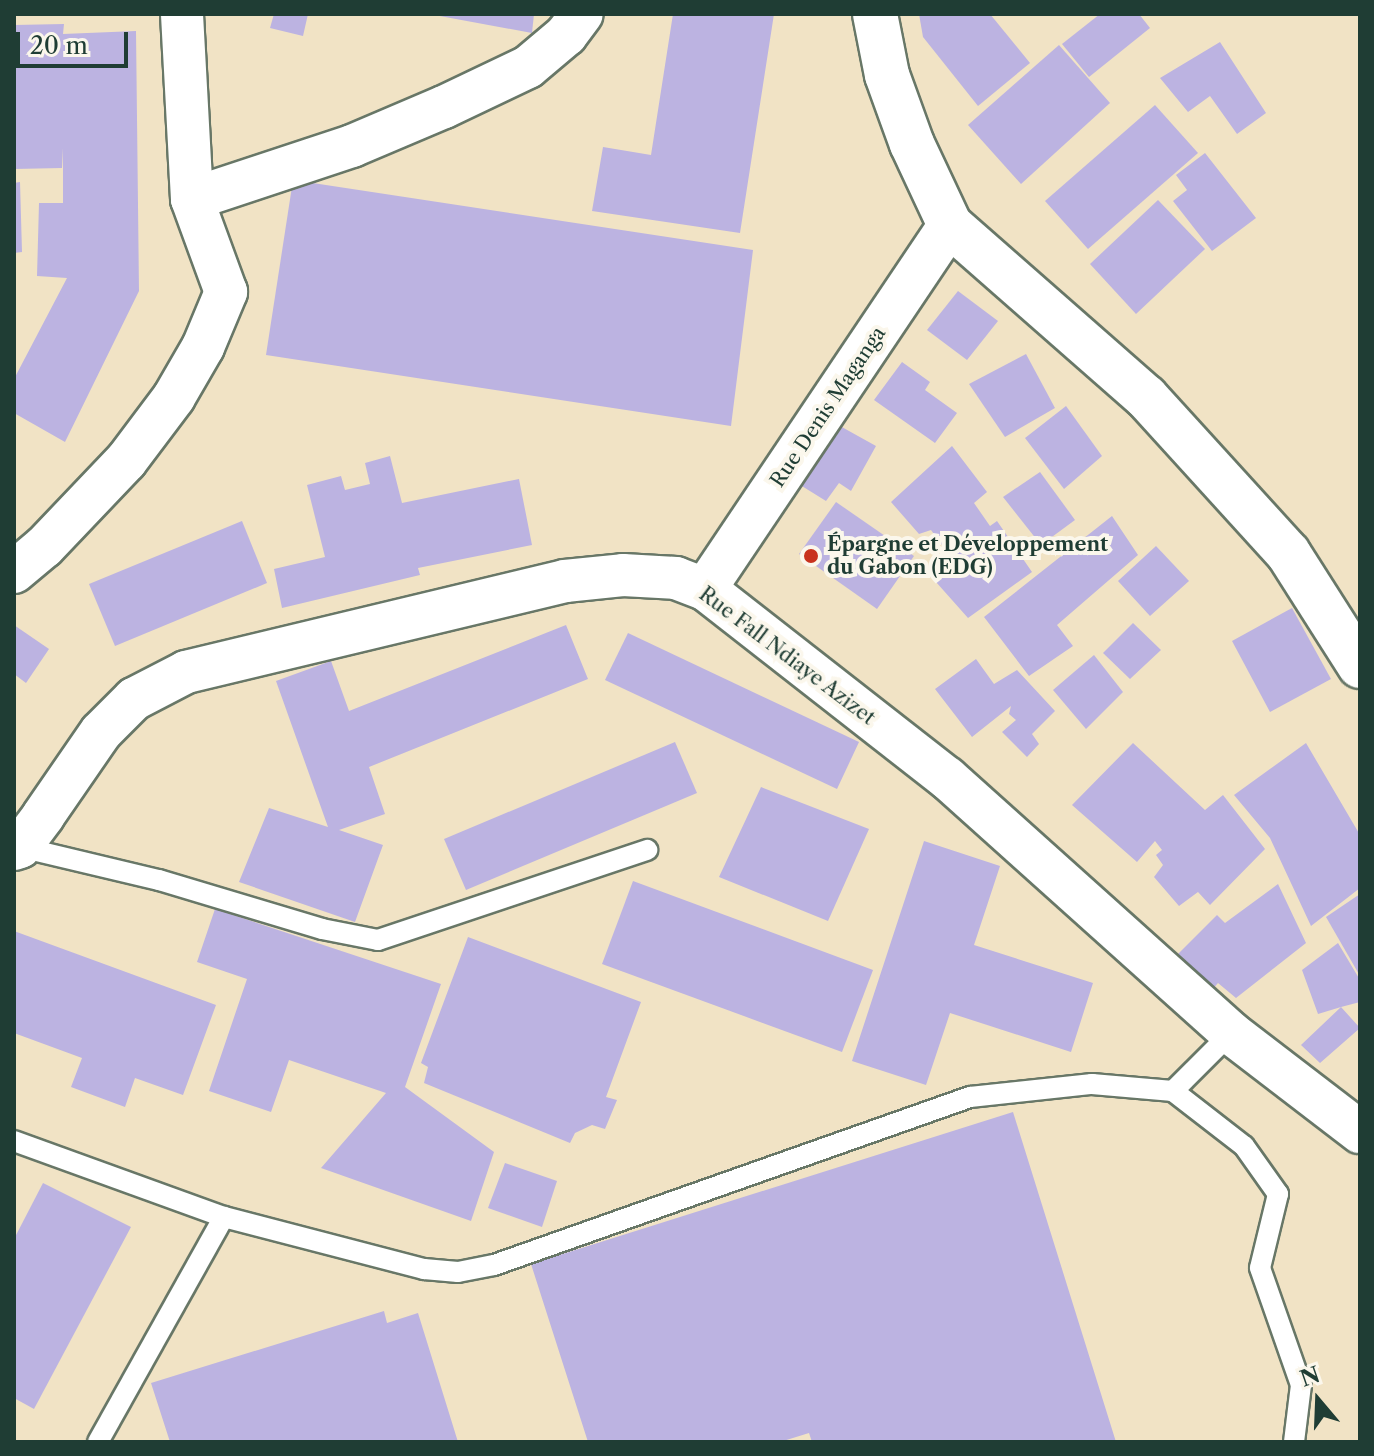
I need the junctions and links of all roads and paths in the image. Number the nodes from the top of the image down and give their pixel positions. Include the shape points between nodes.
1 (182, 14) edge
2 (582, 14) edge
3 (875, 14) edge
4 (192, 199) junction
5 (950, 225) junction
6 (14, 572) edge
7 (705, 589) junction
8 (1360, 666) edge
9 (17, 848) edge
10 (647, 850) dead end
11 (1231, 1033) junction
12 (1173, 1091) junction
13 (1360, 1132) edge
14 (14, 1141) edge
15 (224, 1217) junction
16 (98, 1442) edge
17 (1294, 1442) edge

1 - 4 street
2 - 4 street via 528,67 472,94 352,146
3 - 5 main road via 887,75
4 - 6 street via 226,292 203,347 126,461
5 - 7 street, Rue Denis Maganga
5 - 8 main road via 1178,430 1288,553
7 - 9 street, Rue Fall Ndiaye Azizet via 663,577 565,581 186,672 134,699 101,732
7 - 11 street, Rue Fall Ndiaye Azizet via 947,778
9 - 10 lane via 159,880 322,929 378,940
11 - 12 lane
11 - 13 street, Rue Fall Ndiaye Azizet
12 - 15 lane via 1092,1084 970,1097 494,1265 458,1272 424,1269
12 - 17 lane via 1244,1146 1278,1194 1260,1268 1301,1385
14 - 15 lane
15 - 16 lane

